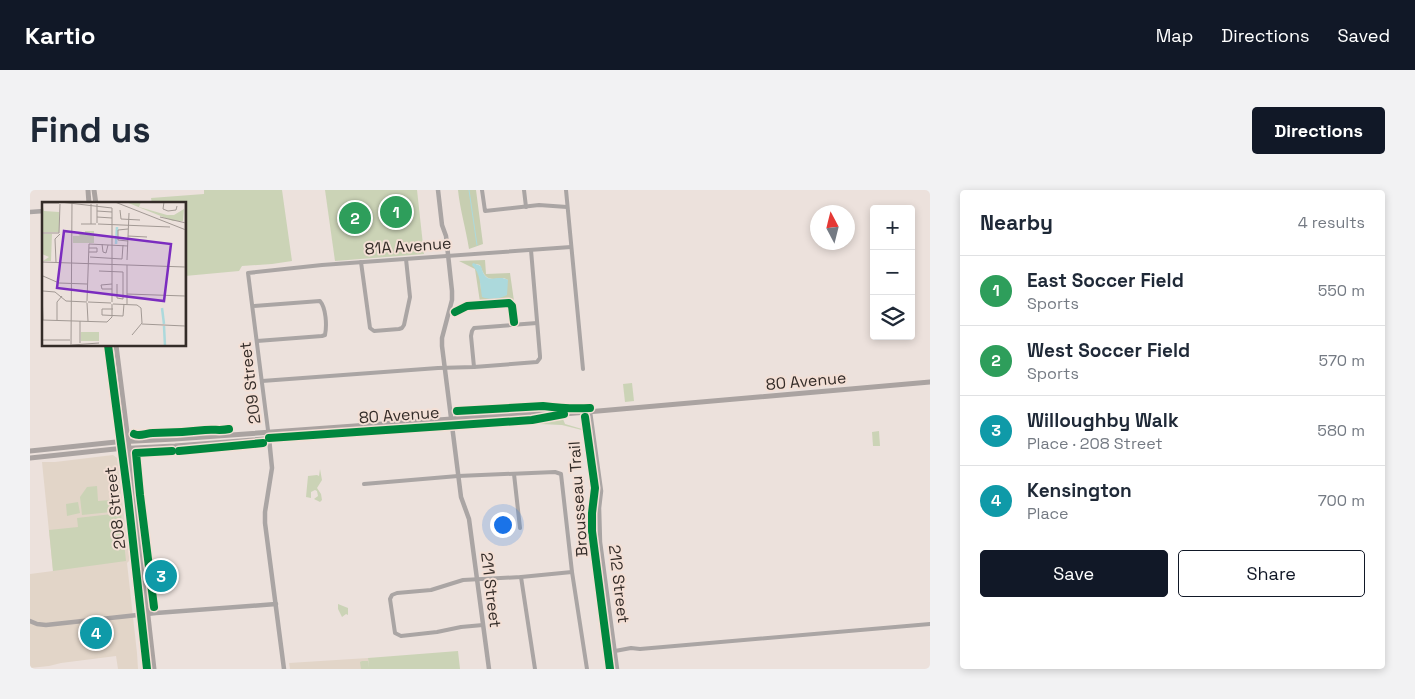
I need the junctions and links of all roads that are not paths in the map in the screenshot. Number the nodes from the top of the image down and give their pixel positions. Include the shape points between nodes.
1 (438, 190) edge
2 (482, 190) edge
3 (524, 190) edge
4 (566, 190) edge
5 (526, 206) junction
6 (567, 207) junction
7 (571, 247) junction
8 (531, 250) junction
9 (448, 256) junction
10 (406, 259) junction
11 (361, 262) junction
12 (248, 273) joint
13 (253, 306) junction
14 (537, 323) junction
15 (257, 341) junction
16 (108, 346) edge
17 (116, 346) edge
18 (474, 367) junction
19 (444, 368) junction
20 (583, 369) dead end
21 (262, 381) junction
22 (930, 382) edge
23 (590, 412) junction
24 (564, 414) junction
25 (451, 419) junction
26 (452, 425) junction
27 (268, 432) junction
28 (269, 438) junction
29 (128, 441) junction
30 (121, 442) junction
31 (122, 448) junction
32 (129, 448) junction
33 (30, 451) edge
34 (30, 458) edge
35 (514, 474) junction
36 (458, 476) junction
37 (364, 484) dead end
38 (520, 528) dead end
39 (572, 572) junction
40 (521, 577) junction
41 (477, 579) junction
42 (276, 604) junction
43 (140, 614) junction
44 (147, 614) junction
45 (30, 621) edge
46 (930, 624) edge
47 (483, 625) junction
48 (615, 651) junction
49 (147, 669) edge
50 (154, 669) edge
51 (284, 669) edge
52 (489, 669) edge
53 (535, 669) edge
54 (587, 669) edge
55 (617, 669) edge

1 - 9 street, 211 Street
2 - 5 street via 485,211
3 - 5 street
4 - 6 street
5 - 6 street
6 - 7 street
7 - 8 street, 81A Avenue
7 - 20 street
8 - 9 street, 81A Avenue
8 - 14 street
9 - 10 street, 81A Avenue
9 - 19 street, 211 Street via 452,295 442,338
10 - 11 street, 81A Avenue
10 - 11 street via 410,297 400,329 371,330
11 - 12 street, 81A Avenue
12 - 13 street, 209 Street
13 - 15 street, 209 Street
13 - 15 street via 321,301 324,307 326,335
14 - 18 street via 472,330
14 - 18 street via 539,360
15 - 21 street, 209 Street
16 - 30 main road, 208 Street
17 - 29 main road, 208 Street
18 - 19 street
19 - 21 street
19 - 25 street, 211 Street
21 - 27 street, 209 Street
22 - 23 main road, 80 Avenue
23 - 24 main road, 80 Avenue
23 - 48 street, 212 Street via 601,491 600,542
24 - 25 main road, 80 Avenue
24 - 26 main road, 80 Avenue via 532,420
25 - 26 street, 211 Street
25 - 27 main road, 80 Avenue
26 - 28 main road, 80 Avenue
26 - 36 street, 211 Street
27 - 28 street, 209 Street
27 - 29 main road, 80 Avenue
28 - 32 main road, 80 Avenue
28 - 42 street, 209 Street via 272,468 265,523
29 - 30 main road, 80 Avenue
29 - 32 main road, 208 Street
30 - 31 main road, 208 Street
30 - 33 main road, 80 Avenue
31 - 32 main road, 80 Avenue
31 - 34 main road, 80 Avenue
31 - 43 main road, 208 Street
32 - 44 main road, 208 Street
35 - 36 street
35 - 38 street
35 - 39 street via 561,474
36 - 37 street
36 - 41 street, 211 Street via 460,496 470,519
39 - 40 street
39 - 54 street
40 - 41 street
40 - 53 street
41 - 47 street, 211 Street
41 - 47 street via 456,581 431,590 397,593 390,600 397,635
42 - 44 street
42 - 51 street, 209 Street
43 - 44 street
43 - 45 street via 41,625
43 - 49 main road, 208 Street
44 - 50 main road, 208 Street
46 - 48 street
47 - 52 street, 211 Street
48 - 55 street, 212 Street

